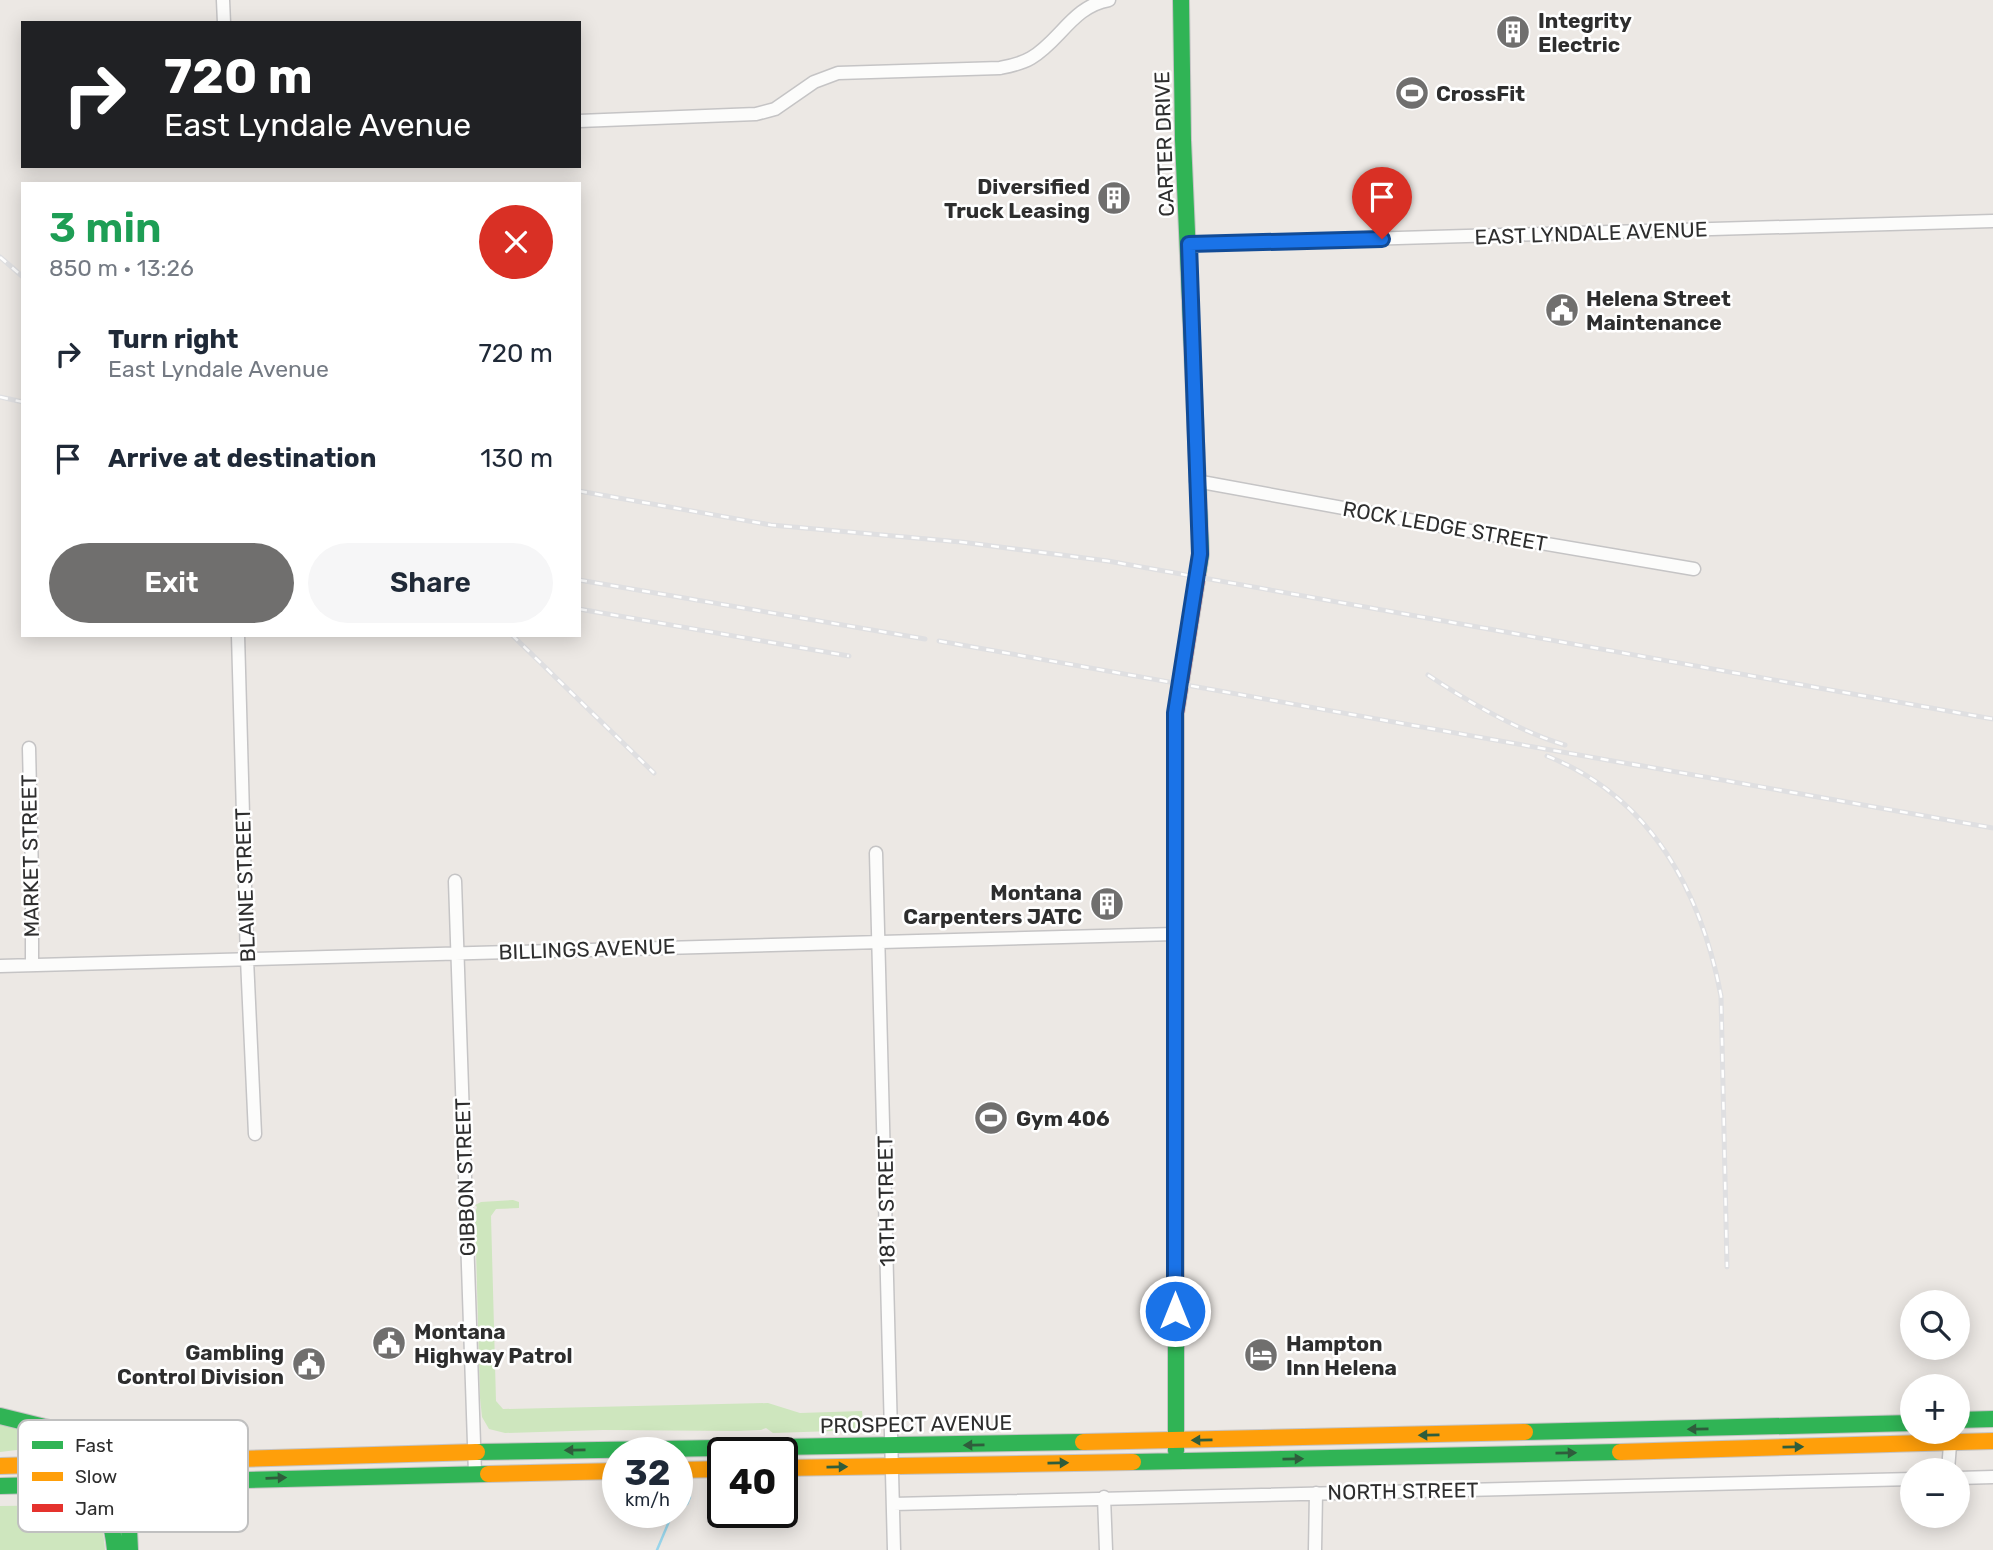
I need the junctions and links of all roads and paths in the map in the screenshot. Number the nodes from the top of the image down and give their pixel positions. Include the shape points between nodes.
1 (223, 0) edge
2 (1109, 0) edge
3 (1181, 0) edge
4 (224, 21) edge
5 (581, 121) edge
6 (1993, 221) edge
7 (1189, 244) junction
8 (1196, 481) junction
9 (1695, 569) dead end
10 (238, 637) edge
11 (29, 748) dead end
12 (876, 853) dead end
13 (455, 881) dead end
14 (1175, 934) junction
15 (880, 942) junction
16 (458, 953) junction
17 (247, 959) junction
18 (32, 965) junction
19 (0, 966) edge
20 (255, 1134) dead end
21 (0, 1416) edge
22 (1993, 1419) edge
23 (18, 1420) edge
24 (1970, 1420) edge
25 (1900, 1423) edge
26 (1900, 1439) edge
27 (1970, 1439) edge
28 (1176, 1440) junction
29 (1993, 1441) edge
30 (892, 1446) junction
31 (248, 1450) edge
32 (474, 1452) junction
33 (333, 1456) junction
34 (248, 1459) edge
35 (1176, 1461) junction
36 (0, 1466) edge
37 (18, 1466) edge
38 (892, 1466) junction
39 (798, 1468) edge
40 (602, 1471) edge
41 (475, 1473) junction
42 (1993, 1477) edge
43 (1970, 1478) edge
44 (1900, 1479) edge
45 (248, 1480) edge
46 (0, 1486) edge
47 (18, 1486) edge
48 (1316, 1493) junction
49 (1104, 1497) junction
50 (0, 1499) edge
51 (18, 1499) edge
52 (893, 1504) junction
53 (112, 1532) edge
54 (129, 1532) edge
55 (115, 1550) edge
56 (130, 1550) edge
57 (894, 1550) edge
58 (1106, 1550) edge
59 (1315, 1550) edge

1 - 4 street
2 - 5 street via 1076,16 1033,57 1000,68 838,73 814,82 775,109 756,114
3 - 7 main road, CARTER DRIVE
6 - 7 street, EAST LYNDALE AVENUE
7 - 8 main road, CARTER DRIVE
8 - 9 street, ROCK LEDGE STREET
8 - 14 main road, CARTER DRIVE via 1200,554 1175,713
10 - 17 street, BLAINE STREET
11 - 18 street, MARKET STREET
12 - 15 street, 18TH STREET
13 - 16 street, GIBBON STREET
14 - 15 street, BILLINGS AVENUE
14 - 28 main road, CARTER DRIVE
15 - 16 street, BILLINGS AVENUE
15 - 30 street, 18TH STREET
16 - 17 street, BILLINGS AVENUE
16 - 32 street, GIBBON STREET
17 - 18 street, BILLINGS AVENUE
17 - 20 street, BLAINE STREET
18 - 19 street, BILLINGS AVENUE
21 - 23 main road
22 - 24 main road
25 -> 28 main road, PROSPECT AVENUE
35 -> 26 main road, PROSPECT AVENUE
27 - 29 main road, PROSPECT AVENUE
28 -> 30 main road, PROSPECT AVENUE
28 - 35 main road, CARTER DRIVE
30 -> 32 main road, PROSPECT AVENUE
30 - 38 street, 18TH STREET
31 - 33 main road
32 - 33 main road, PROSPECT AVENUE
32 - 41 street, GIBBON STREET
33 - 34 main road, PROSPECT AVENUE
38 -> 35 main road, PROSPECT AVENUE
36 - 37 main road, PROSPECT AVENUE
39 -> 38 main road, PROSPECT AVENUE
38 - 52 street, 18TH STREET
40 - 41 main road
45 -> 41 main road
42 - 43 street
44 - 48 street, NORTH STREET
46 - 47 main road
48 - 49 street, NORTH STREET
48 - 59 street
49 - 52 street, NORTH STREET
49 - 58 street
50 - 51 main road
52 - 57 street, 18TH STREET
53 - 55 main road
54 - 56 main road

